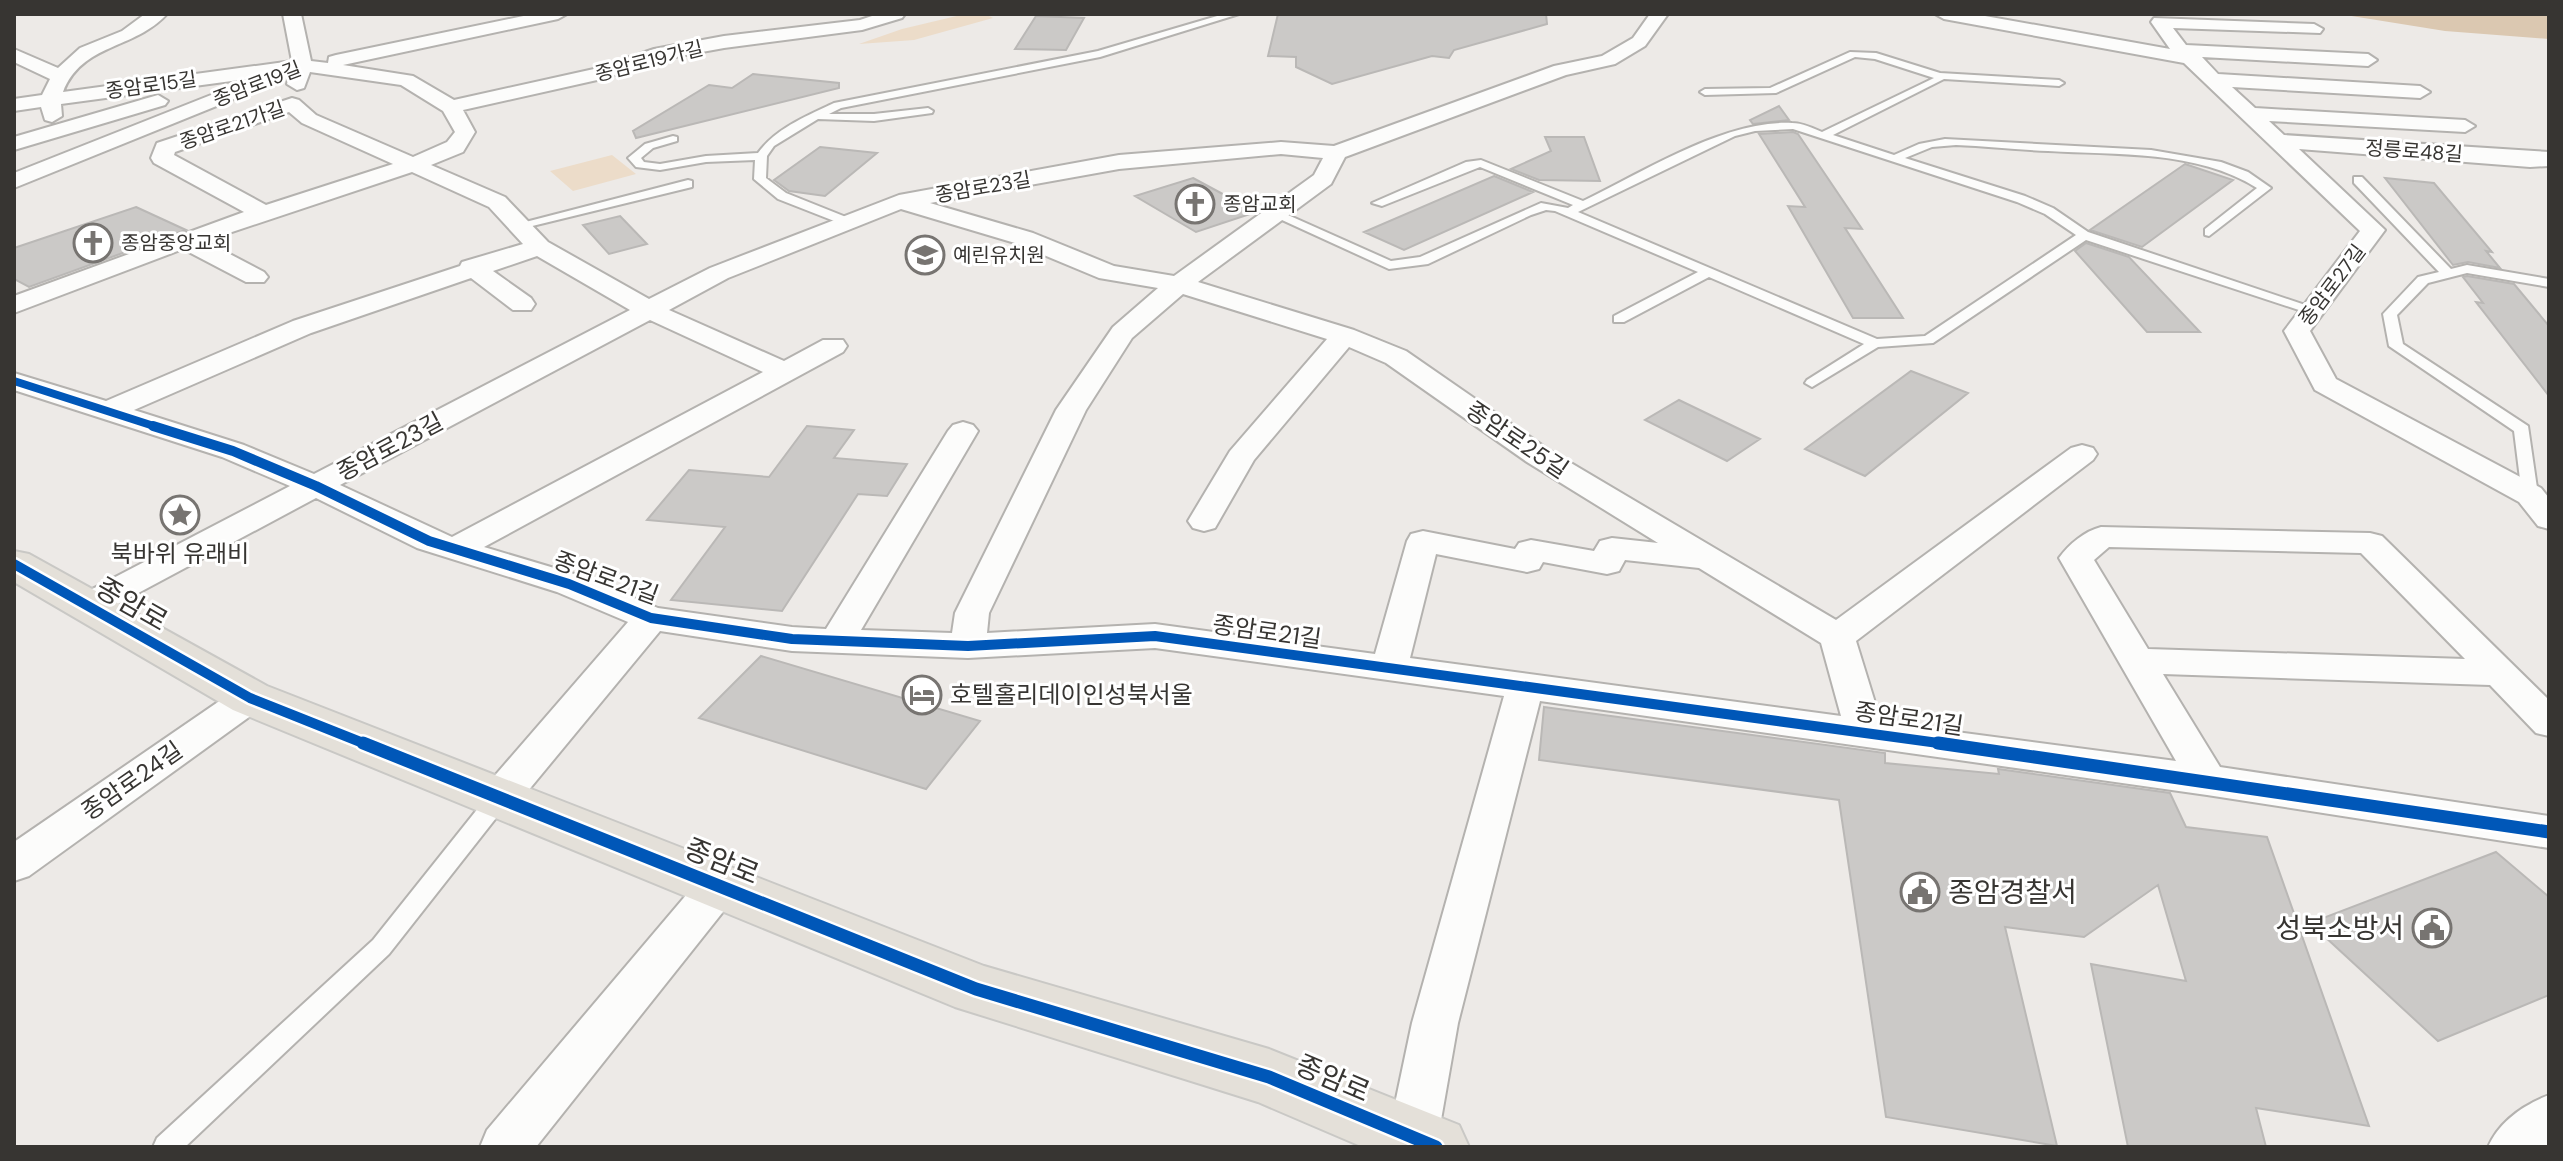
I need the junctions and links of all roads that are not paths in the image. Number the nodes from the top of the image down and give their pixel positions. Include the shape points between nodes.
1 (158, 14) edge
2 (292, 14) edge
3 (558, 14) edge
4 (896, 14) edge
5 (1234, 14) edge
6 (1659, 14) edge
7 (1944, 14) edge
8 (2314, 29) dead end
9 (2188, 54) junction
10 (14, 55) edge
11 (2368, 60) dead end
12 (302, 65) junction
13 (60, 76) junction
14 (1939, 76) junction
15 (2216, 80) junction
16 (2059, 83) dead end
17 (1705, 92) dead end
18 (2420, 92) dead end
19 (48, 100) junction
20 (292, 104) junction
21 (14, 105) edge
22 (451, 107) junction
23 (928, 111) dead end
24 (2251, 114) junction
25 (816, 115) junction
26 (2465, 126) dead end
27 (55, 132) junction
28 (127, 135) junction
29 (1824, 135) junction
30 (673, 139) dead end
31 (2279, 141) junction
32 (14, 144) edge
33 (165, 148) junction
34 (1336, 153) junction
35 (761, 156) junction
36 (1894, 159) junction
37 (2549, 159) edge
38 (415, 164) junction
39 (2358, 180) dead end
40 (14, 181) edge
41 (688, 184) dead end
42 (899, 202) junction
43 (1378, 203) dead end
44 (1584, 205) junction
45 (1569, 212) junction
46 (1275, 214) junction
47 (266, 215) junction
48 (847, 222) junction
49 (520, 225) junction
50 (2209, 232) dead end
51 (2084, 235) junction
52 (184, 240) junction
53 (539, 247) junction
54 (471, 267) junction
55 (1708, 272) junction
56 (2448, 274) junction
57 (255, 277) dead end
58 (2546, 281) edge
59 (1179, 284) junction
60 (522, 304) dead end
61 (14, 305) edge
62 (2313, 310) junction
63 (651, 311) junction
64 (1619, 319) dead end
65 (1344, 336) junction
66 (1875, 343) junction
67 (833, 346) dead end
68 (785, 372) junction
69 (14, 381) edge
70 (1812, 383) dead end
71 (105, 412) junction
72 (963, 431) dead end
73 (2082, 454) dead end
74 (316, 486) junction
75 (2530, 495) junction
76 (2549, 519) edge
77 (1204, 521) dead end
78 (455, 549) junction
79 (1709, 559) junction
80 (14, 564) edge
81 (87, 606) junction
82 (651, 618) junction
83 (1837, 637) junction
84 (837, 640) junction
85 (968, 646) junction
86 (2137, 661) junction
87 (1389, 669) junction
88 (2499, 673) junction
89 (1525, 687) junction
90 (250, 698) junction
91 (2549, 723) edge
92 (1865, 733) junction
93 (2207, 780) junction
94 (499, 798) junction
95 (2549, 832) edge
96 (14, 864) edge
97 (719, 886) junction
98 (2549, 1118) edge
99 (1424, 1142) edge
100 (166, 1147) edge
101 (505, 1147) edge
102 (2513, 1147) edge

1 - 13 street via 132,34 96,46
2 - 12 street
3 - 12 street, 종암로19길 via 353,59
4 - 22 street, 종암로19가길 via 862,25 654,55 599,74
5 - 25 lane via 1100,54 873,96
6 - 34 street via 1639,42 1608,60 1561,70
7 - 9 street
8 - 9 street, 종암로27길 via 2160,22
9 - 11 street
9 - 15 street, 종암로27길
10 - 13 street
12 - 19 street, 종암로15길
12 - 20 street
12 - 22 street via 406,80
12 - 27 street
12 - 28 street, 종암로19길
13 - 19 street
14 - 16 lane
14 - 17 lane via 1854,54 1772,91
14 - 29 lane
15 - 18 street
15 - 24 street, 종암로27길
19 - 21 street, 종암로15길
19 - 27 street
20 - 33 street, 종암로21가길
20 - 38 street, 종암로21가길 via 309,119
22 - 38 street via 465,132 455,147
23 - 25 lane via 864,119
24 - 26 street
24 - 31 street, 종암로27길
25 - 35 lane via 770,144
27 - 32 street
28 - 33 street
28 - 40 street, 종암로19길
29 - 36 lane
29 - 44 lane via 1794,126 1731,134
30 - 35 lane via 649,146 634,158 640,165 660,167
31 - 37 street, 정릉로48길
31 - 62 street, 종암로27길 via 2373,230
33 - 47 street, 종암로21가길 via 162,158
34 - 42 street, 종암로23길 via 1281,148 1119,162
34 - 46 street via 1323,179
35 - 48 lane via 760,179 782,196
36 - 50 lane via 1917,147 1950,143 2153,154 2228,170 2265,188
36 - 51 lane via 2021,199
38 - 47 street
38 - 49 street via 497,202
39 - 56 lane
41 - 49 lane
42 - 48 street, 종암로23길
42 - 59 street, 종암로25길 via 1024,238 1108,273
43 - 44 lane via 1481,163
44 - 45 lane
45 - 46 lane via 1545,206 1423,261 1389,265
45 - 55 lane
46 - 59 street
47 - 52 street
48 - 63 street, 종암로23길 via 719,273
49 - 53 street
51 - 62 lane
51 - 66 lane via 1928,340
52 - 57 street
52 - 61 street
53 - 54 street
53 - 63 street
54 - 60 street
54 - 71 street via 302,327
55 - 64 lane
55 - 66 lane
56 - 58 lane via 2467,269
56 - 75 lane via 2423,280 2390,314 2396,346 2522,429
59 - 65 street, 종암로25길
59 - 85 street via 1122,333 1071,410 972,613
62 - 75 street, 종암로27길 via 2297,331 2325,384
63 - 68 street
63 - 74 street, 종암로23길
65 - 77 street via 1241,457
65 - 79 street, 종암로25길 via 1396,357 1538,456
66 - 70 lane
67 - 68 street
68 - 78 street
69 - 71 street, 종암로21길
71 - 74 street, 종암로21길 via 233,451
72 - 84 street
73 - 83 street
74 - 78 street, 종암로21길
74 - 81 street, 종암로23길
75 - 76 street, 종암로27길
78 - 82 street, 종암로21길 via 569,584
79 - 83 street, 종암로25길
79 - 87 street via 1612,548 1607,564 1531,550 1527,562 1423,541
80 - 81 main road, 종암로
81 - 90 main road, 종암로
82 - 84 street, 종암로21길 via 792,639
82 - 94 street
83 - 92 street, 종암로21길
84 - 85 street, 종암로21길
85 - 87 street, 종암로21길 via 1155,636
86 - 88 street
86 - 88 street via 2076,558 2101,537 2370,543
86 - 93 street
87 - 89 street, 종암로21길
88 - 91 street
89 - 92 street, 종암로21길
89 - 99 street, 종암로 via 1435,1023
90 - 94 main road, 종암로
90 - 96 street, 종암로24길
92 - 93 street, 종암로21길
93 - 95 street, 종암로21길
94 - 97 main road, 종암로
94 - 100 lane via 381,947
97 - 99 main road, 종암로 via 976,989 1269,1077
97 - 101 street, 종암로
98 - 102 street

